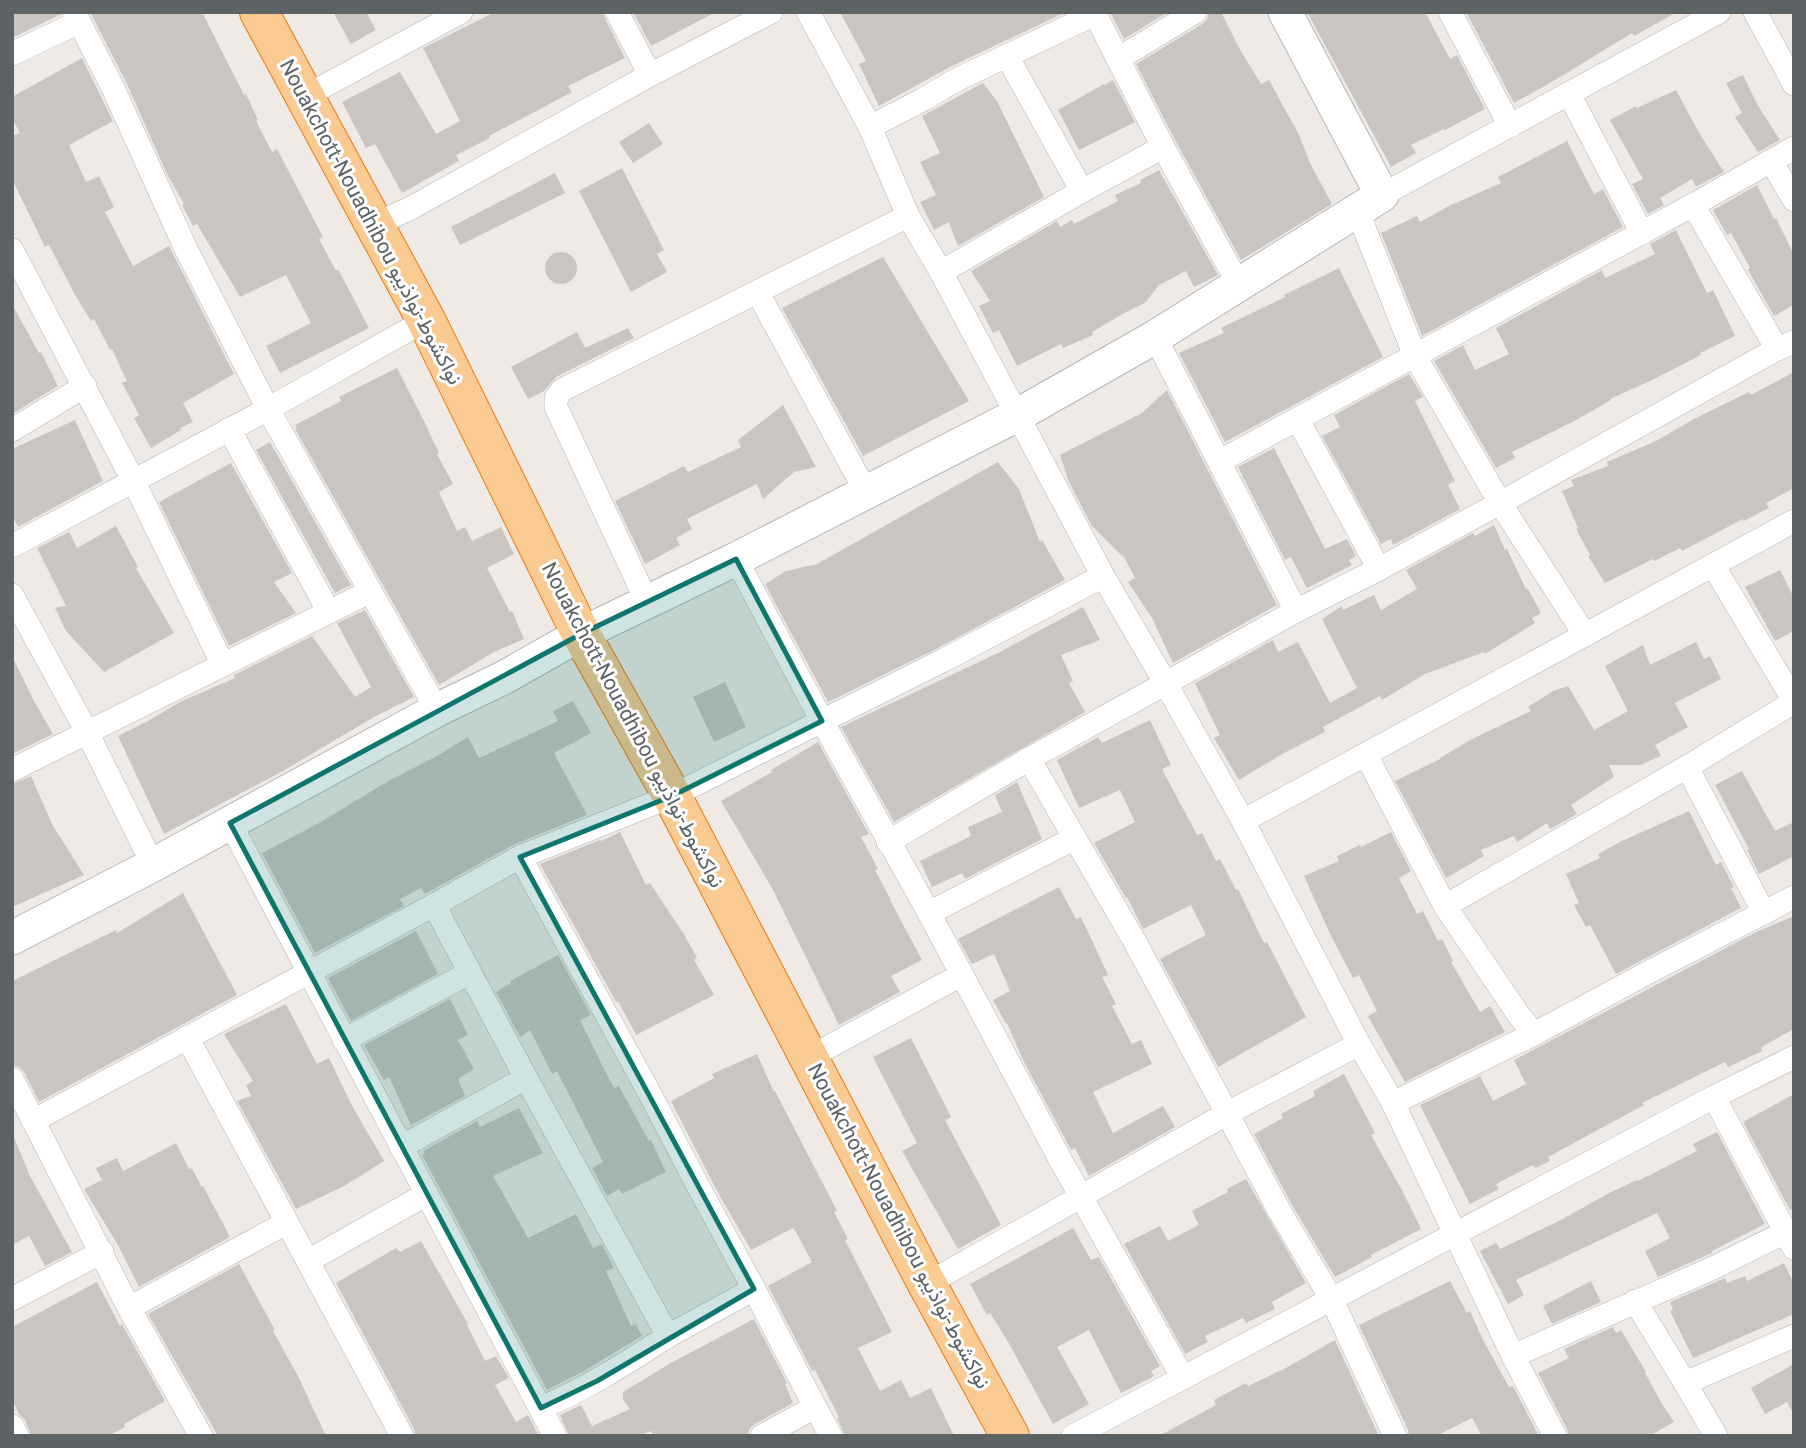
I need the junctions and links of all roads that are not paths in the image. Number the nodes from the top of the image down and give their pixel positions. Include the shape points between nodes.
1 (259, 12) edge
2 (617, 12) edge
3 (771, 12) edge
4 (808, 12) edge
5 (1195, 12) edge
6 (1285, 12) edge
7 (1450, 12) edge
8 (1719, 12) edge
9 (1755, 12) edge
10 (1095, 13) edge
11 (453, 14) edge
12 (76, 17) edge
13 (12, 54) edge
14 (1007, 56) junction
15 (1118, 59) junction
16 (650, 75) junction
17 (1794, 84) edge
18 (1569, 94) junction
19 (304, 97) junction
20 (1510, 126) junction
21 (870, 127) junction
22 (1163, 147) junction
23 (1794, 148) edge
24 (1771, 161) junction
25 (1082, 191) junction
26 (1794, 200) edge
27 (1369, 203) junction
28 (1693, 205) junction
29 (908, 216) junction
30 (374, 225) junction
31 (1642, 233) junction
32 (12, 250) edge
33 (941, 272) junction
34 (1239, 285) junction
35 (758, 293) junction
36 (426, 320) junction
37 (1155, 337) junction
38 (1785, 345) edge
39 (1415, 356) junction
40 (85, 386) junction
41 (268, 409) junction
42 (1017, 414) junction
43 (1298, 420) junction
44 (229, 429) junction
45 (12, 430) edge
46 (1220, 461) junction
47 (134, 482) junction
48 (866, 492) junction
49 (1500, 503) junction
50 (1794, 521) edge
51 (12, 546) edge
52 (736, 559) junction
53 (1713, 565) junction
54 (1378, 569) junction
55 (1103, 576) junction
56 (369, 592) junction
57 (12, 595) edge
58 (648, 602) junction
59 (1296, 611) junction
60 (329, 612) junction
61 (581, 634) junction
62 (1585, 635) junction
63 (223, 665) junction
64 (1167, 684) junction
65 (1794, 701) edge
66 (437, 710) junction
67 (822, 721) junction
68 (87, 732) junction
69 (1366, 755) junction
70 (1029, 759) junction
71 (1686, 767) junction
72 (12, 770) edge
73 (672, 796) junction
74 (1243, 821) junction
75 (230, 823) junction
76 (1075, 838) junction
77 (888, 842) junction
78 (520, 857) junction
79 (153, 865) junction
80 (1794, 897) edge
81 (434, 905) junction
82 (1445, 906) junction
83 (1764, 912) junction
84 (929, 913) junction
85 (12, 938) edge
86 (468, 972) junction
87 (309, 973) junction
88 (961, 975) junction
89 (1534, 1034) junction
90 (187, 1037) junction
91 (344, 1040) junction
92 (1359, 1044) junction
93 (810, 1057) junction
94 (1794, 1057) edge
95 (526, 1078) junction
96 (12, 1079) edge
97 (1714, 1097) junction
98 (1393, 1103) junction
99 (1228, 1113) junction
100 (33, 1121) junction
101 (401, 1147) junction
102 (427, 1194) junction
103 (1081, 1196) junction
104 (286, 1223) junction
105 (1456, 1234) junction
106 (1790, 1240) edge
107 (102, 1252) junction
108 (308, 1261) junction
109 (927, 1284) junction
110 (754, 1289) junction
111 (12, 1299) edge
112 (1332, 1300) junction
113 (1635, 1301) junction
114 (129, 1308) junction
115 (668, 1336) junction
116 (1794, 1336) edge
117 (1513, 1356) junction
118 (1182, 1378) junction
119 (1685, 1382) junction
120 (815, 1407) junction
121 (541, 1408) junction
122 (12, 1426) edge
123 (17, 1436) edge
124 (201, 1436) edge
125 (402, 1436) edge
126 (555, 1436) edge
127 (762, 1436) edge
128 (831, 1436) edge
129 (1010, 1436) edge
130 (1073, 1436) edge
131 (1395, 1436) edge
132 (1555, 1436) edge
133 (1716, 1436) edge

1 - 19 highway, Nouakchott-Nouadhibou نواكشوط-نواذيبو
2 - 16 street
3 - 16 street
4 - 21 street
5 - 15 street
6 - 27 street
7 - 20 street
8 - 18 street
9 - 17 street
10 - 14 street
10 - 15 street
11 - 19 street
12 - 13 street
12 - 41 street
14 - 21 street
14 - 25 street
15 - 22 street
16 - 30 street
18 - 20 street
18 - 31 street
19 - 30 highway, Nouakchott-Nouadhibou نواكشوط-نواذيبو
20 - 27 street
21 - 29 street
22 - 25 street
22 - 34 street
23 - 24 street
24 - 26 street
24 - 28 street
25 - 33 street
27 - 34 street
27 - 39 street
28 - 31 street
28 - 38 street
29 - 33 street
29 - 35 street
30 - 36 highway, Nouakchott-Nouadhibou نواكشوط-نواذيبو
31 - 39 street
32 - 40 street
33 - 42 street
34 - 37 street
35 - 48 street
35 - 58 street via 562,390 556,398 556,407
36 - 41 street
36 - 61 highway, Nouakchott-Nouadhibou نواكشوط-نواذيبو
37 - 42 street
37 - 46 street
38 - 49 street
39 - 43 street
39 - 49 street
40 - 45 street
40 - 47 street
41 - 44 street
41 - 56 street
42 - 48 street
42 - 55 street
43 - 46 street
43 - 54 street
44 - 47 street
44 - 60 street
46 - 59 street
47 - 51 street
47 - 63 street
48 - 52 street
49 - 54 street
49 - 62 street
50 - 53 street
52 - 58 street
52 - 67 street
53 - 62 street
53 - 65 street
54 - 59 street
55 - 64 street
55 - 67 street
56 - 60 street
56 - 66 street
57 - 68 street
58 - 61 street
59 - 64 street
60 - 63 street
61 - 66 street
61 - 73 highway, Nouakchott-Nouadhibou نواكشوط-نواذيبو
62 - 69 street
63 - 68 street
64 - 70 street
64 - 74 street
65 - 71 street
66 - 75 street
67 - 73 street
67 - 77 street
68 - 72 street
68 - 79 street
69 - 74 street
69 - 82 street
70 - 76 street
70 - 77 street
71 - 82 street
71 - 83 street
73 - 78 street
73 - 93 highway, Nouakchott-Nouadhibou نواكشوط-نواذيبو
74 - 92 street
75 - 79 street
75 - 87 street
76 - 84 street
76 - 99 street
77 - 84 street
78 - 81 street
78 - 110 street
79 - 85 street
80 - 83 street
81 - 86 street
81 - 87 street
82 - 89 street
83 - 89 street
84 - 88 street
86 - 91 street
86 - 95 street
87 - 90 street
87 - 91 street
88 - 93 street
88 - 103 street
89 - 98 street
90 - 100 street
90 - 104 street
91 - 101 street
92 - 98 street
92 - 99 street
93 - 109 highway, Nouakchott-Nouadhibou نواكشوط-نواذيبو
94 - 97 street
95 - 101 street
95 - 115 street
96 - 100 street
97 - 105 street
97 - 106 street
98 - 105 street
99 - 103 street
99 - 112 street
100 - 107 street
101 - 102 street
102 - 108 street
102 - 121 street
103 - 109 street
103 - 118 street
104 - 108 street
104 - 114 street
105 - 112 street
105 - 117 street
106 - 113 street
107 - 111 street
107 - 114 street
108 - 125 street
109 - 129 highway, Nouakchott-Nouadhibou نواكشوط-نواذيبو
110 - 115 street
110 - 120 street
112 - 118 street
112 - 131 street
113 - 117 street
113 - 119 street
114 - 124 street
115 - 121 street via 597,1381
116 - 119 street
117 - 132 street
118 - 130 street
119 - 133 street
120 - 127 street
120 - 128 street
121 - 126 street
122 - 123 street

